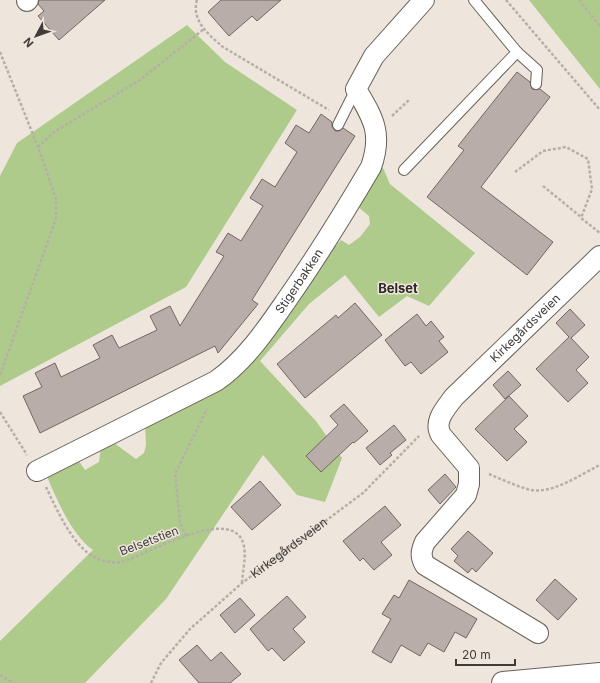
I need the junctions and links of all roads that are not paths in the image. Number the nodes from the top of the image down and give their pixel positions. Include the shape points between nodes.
1 (424, 0) edge
2 (474, 0) edge
3 (517, 52) junction
4 (536, 84) dead end
5 (356, 89) junction
6 (340, 122) road end
7 (404, 170) dead end
8 (600, 256) edge
9 (37, 471) road end
10 (538, 632) dead end
11 (600, 674) edge
12 (503, 683) edge

1 - 5 street via 374,56
2 - 3 lane
3 - 4 lane via 537,70
3 - 7 lane
5 - 6 lane
5 - 9 street, Stigerbakken via 369,110 376,133 377,150 371,167 299,282 246,354 230,372 216,381
8 - 10 street, Kirkegårdsveien via 454,397 438,422 441,435 469,468 469,484 466,495 425,542 421,551 422,559 425,565
11 - 12 street

